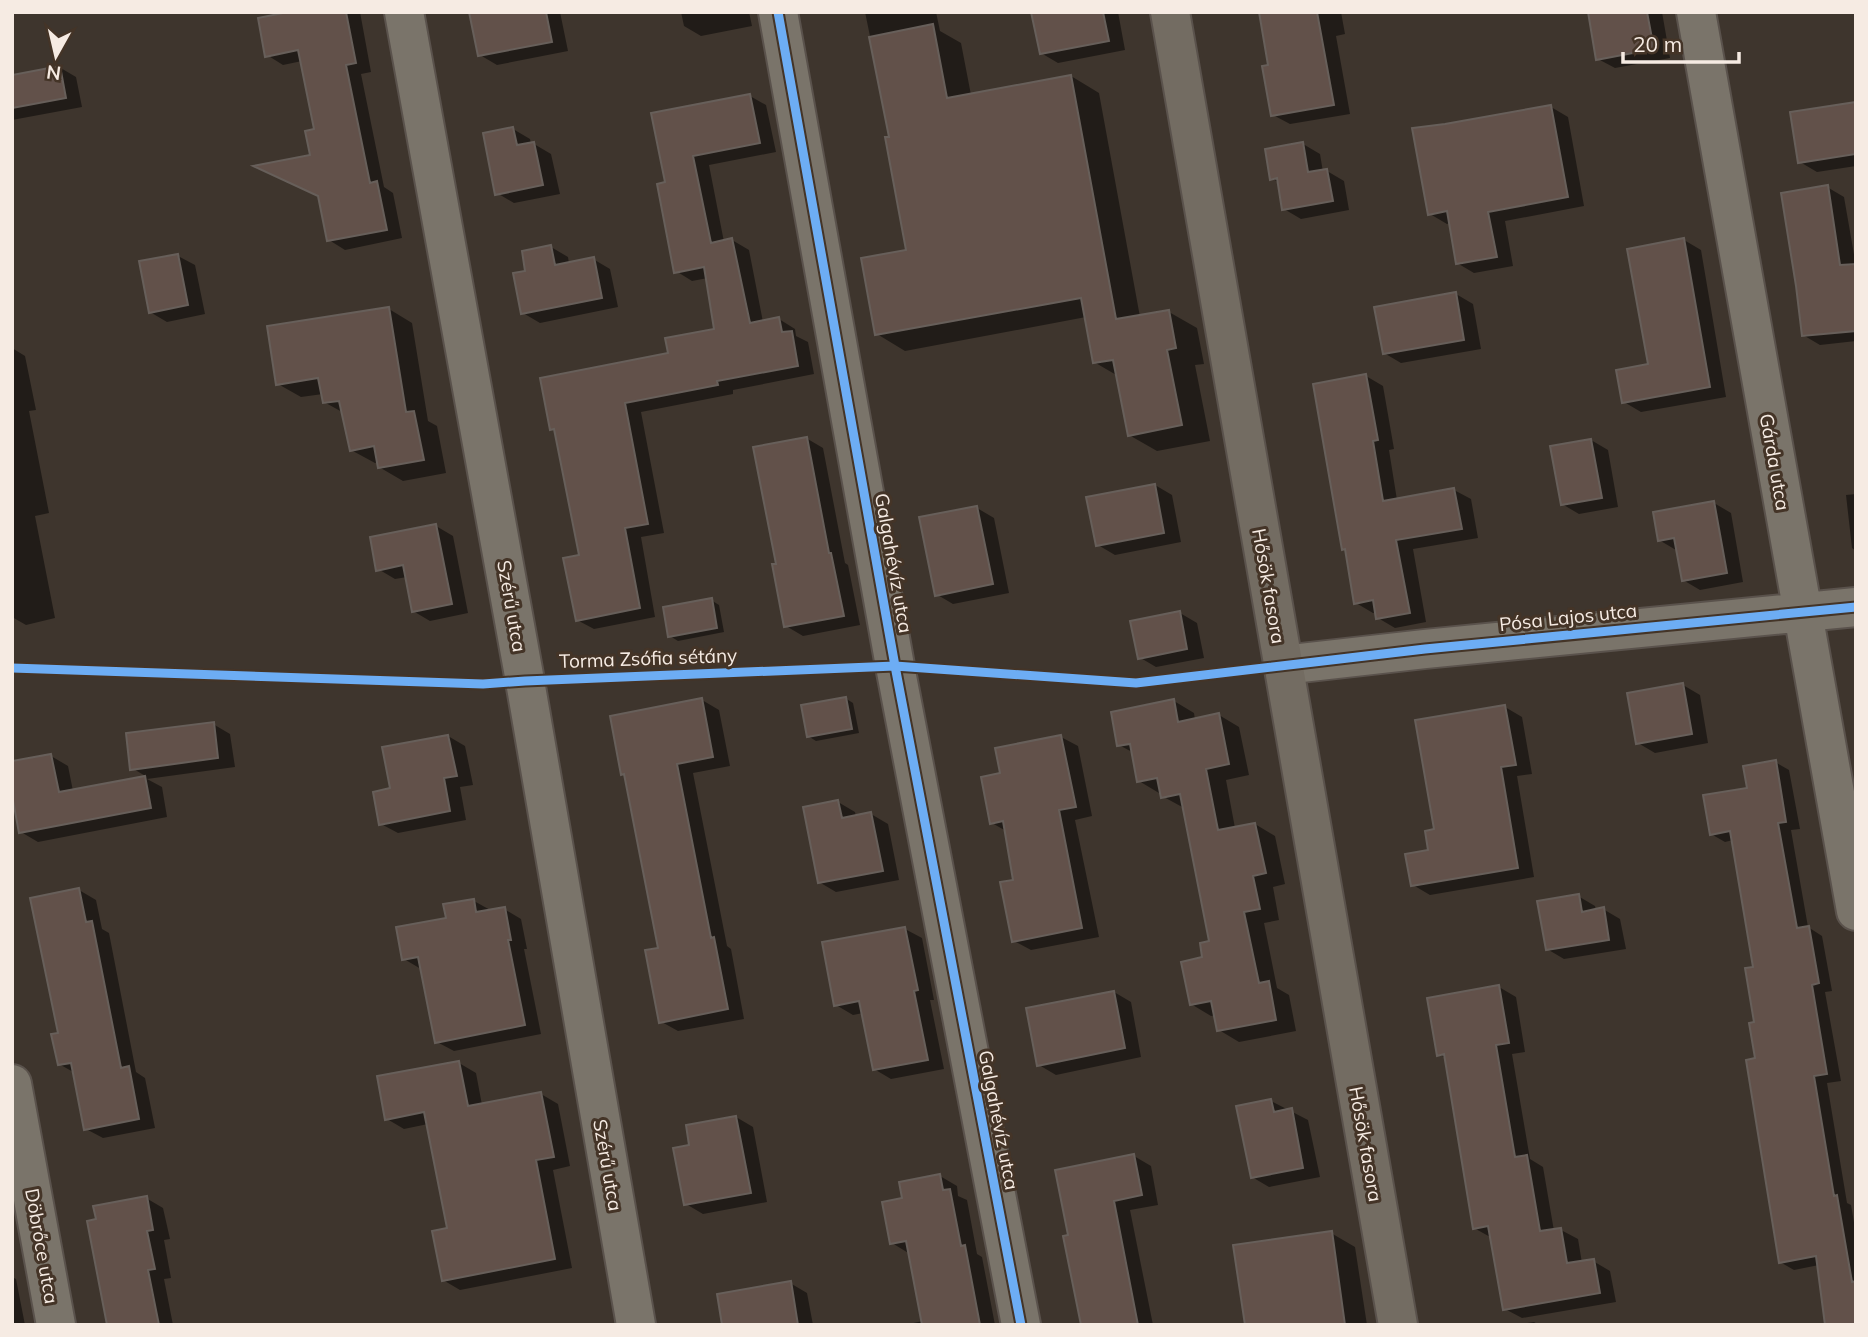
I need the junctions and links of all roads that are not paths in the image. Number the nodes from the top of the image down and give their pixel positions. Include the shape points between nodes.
1 (404, 12) edge
2 (778, 12) edge
3 (1170, 12) edge
4 (1696, 12) edge
5 (1856, 607) edge
6 (1801, 612) junction
7 (1283, 665) junction
8 (1856, 911) edge
9 (12, 1084) edge
10 (56, 1325) edge
11 (636, 1325) edge
12 (1021, 1325) edge
13 (1398, 1325) edge

1 - 11 street, Szérű utca
2 - 12 street, Galgahévíz utca via 895,666
3 - 7 street, Hősök fasora
4 - 6 street, Gárda utca
5 - 6 street, Pósa Lajos utca
6 - 7 street, Pósa Lajos utca
6 - 8 street, Gárda utca
7 - 13 street, Hősök fasora
9 - 10 street, Döbrőce utca

